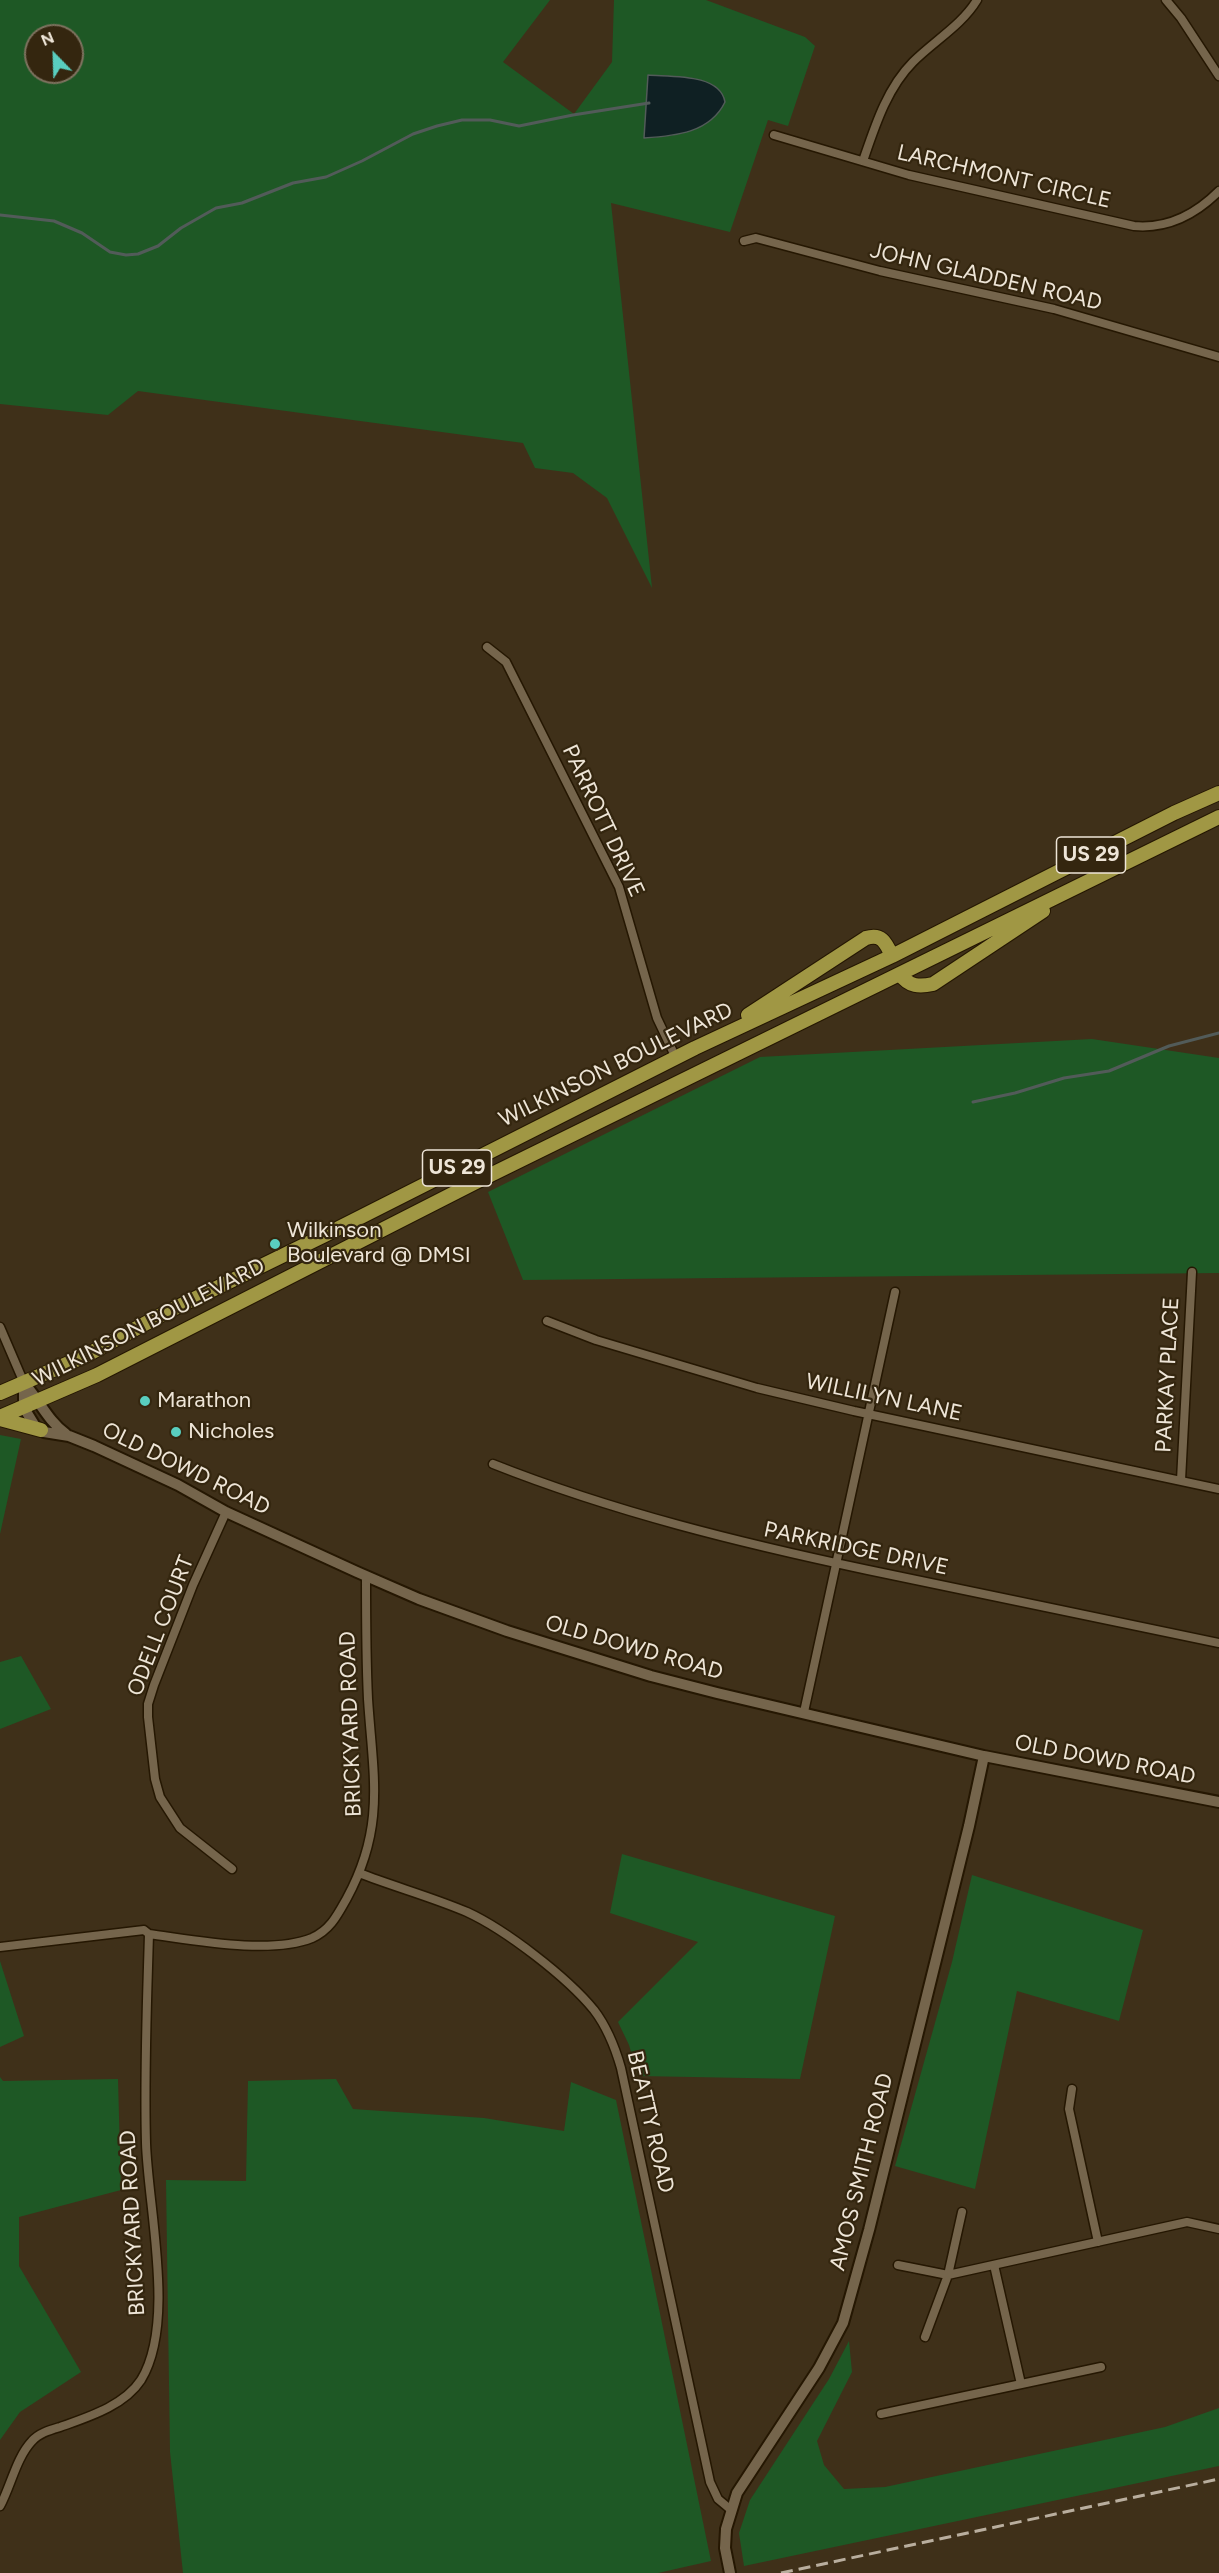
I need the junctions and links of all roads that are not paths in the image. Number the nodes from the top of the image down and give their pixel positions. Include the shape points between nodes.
1 (977, 0) edge
2 (1166, 0) edge
3 (1219, 76) edge
4 (774, 135) dead end
5 (863, 161) junction
6 (1219, 191) edge
7 (744, 241) dead end
8 (1219, 357) edge
9 (487, 647) dead end
10 (1219, 793) edge
11 (1219, 817) edge
12 (1097, 876) junction
13 (892, 956) junction
14 (900, 974) junction
15 (695, 1048) junction
16 (676, 1058) junction
17 (1192, 1272) dead end
18 (895, 1292) dead end
19 (547, 1321) dead end
20 (0, 1327) edge
21 (24, 1383) junction
22 (0, 1394) edge
23 (40, 1402) junction
24 (24, 1408) junction
25 (868, 1413) junction
26 (0, 1418) edge
27 (41, 1430) junction
28 (69, 1436) junction
29 (493, 1464) dead end
30 (1181, 1480) junction
31 (1219, 1489) edge
32 (226, 1512) junction
33 (836, 1564) junction
34 (366, 1576) junction
35 (1219, 1643) edge
36 (804, 1712) junction
37 (984, 1756) junction
38 (1219, 1802) edge
39 (232, 1869) dead end
40 (359, 1873) junction
41 (149, 1934) junction
42 (0, 1947) edge
43 (1072, 2090) dead end
44 (962, 2212) dead end
45 (1219, 2229) edge
46 (1098, 2242) junction
47 (898, 2265) dead end
48 (994, 2265) junction
49 (948, 2275) junction
50 (925, 2337) dead end
51 (1101, 2367) dead end
52 (1022, 2384) junction
53 (881, 2414) dead end
54 (0, 2506) edge
55 (730, 2510) junction
56 (730, 2573) edge

1 - 5 street via 961,20 907,68 881,112
2 - 3 street
4 - 5 street, LARCHMONT CIRCLE
5 - 6 street, LARCHMONT CIRCLE via 1134,226 1160,226 1185,216
7 - 8 street, JOHN GLADDEN ROAD via 756,238 1054,309
9 - 16 street, PARROTT DRIVE via 506,662 619,887 657,1018
10 - 13 main road, WILKINSON BOULEVARD / US 29
11 - 12 main road, WILKINSON BOULEVARD / US 29
12 - 14 main road, WILKINSON BOULEVARD / US 29
12 - 14 main road via 933,984 913,985
13 - 14 street
13 - 15 main road, WILKINSON BOULEVARD / US 29
13 - 15 main road via 881,938 866,938
14 - 23 main road, WILKINSON BOULEVARD / US 29
15 - 16 main road, WILKINSON BOULEVARD / US 29
16 - 21 main road, WILKINSON BOULEVARD / US 29 via 85,1356
17 - 30 street, PARKAY PLACE
18 - 25 street
19 - 25 street, WILLILYN LANE via 724,1379
20 - 21 street, OLD DOWD ROAD
21 - 22 main road, WILKINSON BOULEVARD / US 29
21 - 23 street, OLD DOWD ROAD
21 - 24 street, OLD DOWD ROAD
23 - 24 main road, WILKINSON BOULEVARD / US 29
23 - 28 street, OLD DOWD ROAD via 56,1426
24 - 26 main road, WILKINSON BOULEVARD / US 29
24 - 27 street
25 - 30 street, WILLILYN LANE
25 - 33 street
26 - 27 main road
27 - 28 street, OLD DOWD ROAD
28 - 32 street, OLD DOWD ROAD via 148,1470
29 - 33 street, PARKRIDGE DRIVE via 621,1508
30 - 31 street, WILLILYN LANE
32 - 34 street, OLD DOWD ROAD
32 - 39 street, ODELL COURT via 154,1685 148,1717 160,1797 180,1828
33 - 35 street, PARKRIDGE DRIVE
33 - 36 street
34 - 36 street, OLD DOWD ROAD via 466,1617 559,1648 707,1690
34 - 40 street, BRICKYARD ROAD via 376,1801 370,1841
36 - 37 street, OLD DOWD ROAD
37 - 38 street, OLD DOWD ROAD
37 - 55 street, AMOS SMITH ROAD via 843,2322 819,2368 747,2477
40 - 41 street, BRICKYARD ROAD via 329,1928 296,1943 264,1945
40 - 55 street, BEATTY ROAD via 482,1920 566,1983 606,2028 621,2068 710,2482 718,2499
41 - 42 street, BRICKYARD ROAD via 144,1930
41 - 54 street, BRICKYARD ROAD via 146,2144 158,2294 153,2350 140,2381 128,2394 98,2413 42,2433 32,2441
43 - 46 street via 1069,2109
44 - 49 street
45 - 46 street via 1187,2222
46 - 48 street
47 - 49 street
48 - 49 street
48 - 52 street
49 - 50 street
51 - 52 street
52 - 53 street
55 - 56 street, AMOS SMITH ROAD via 725,2548

